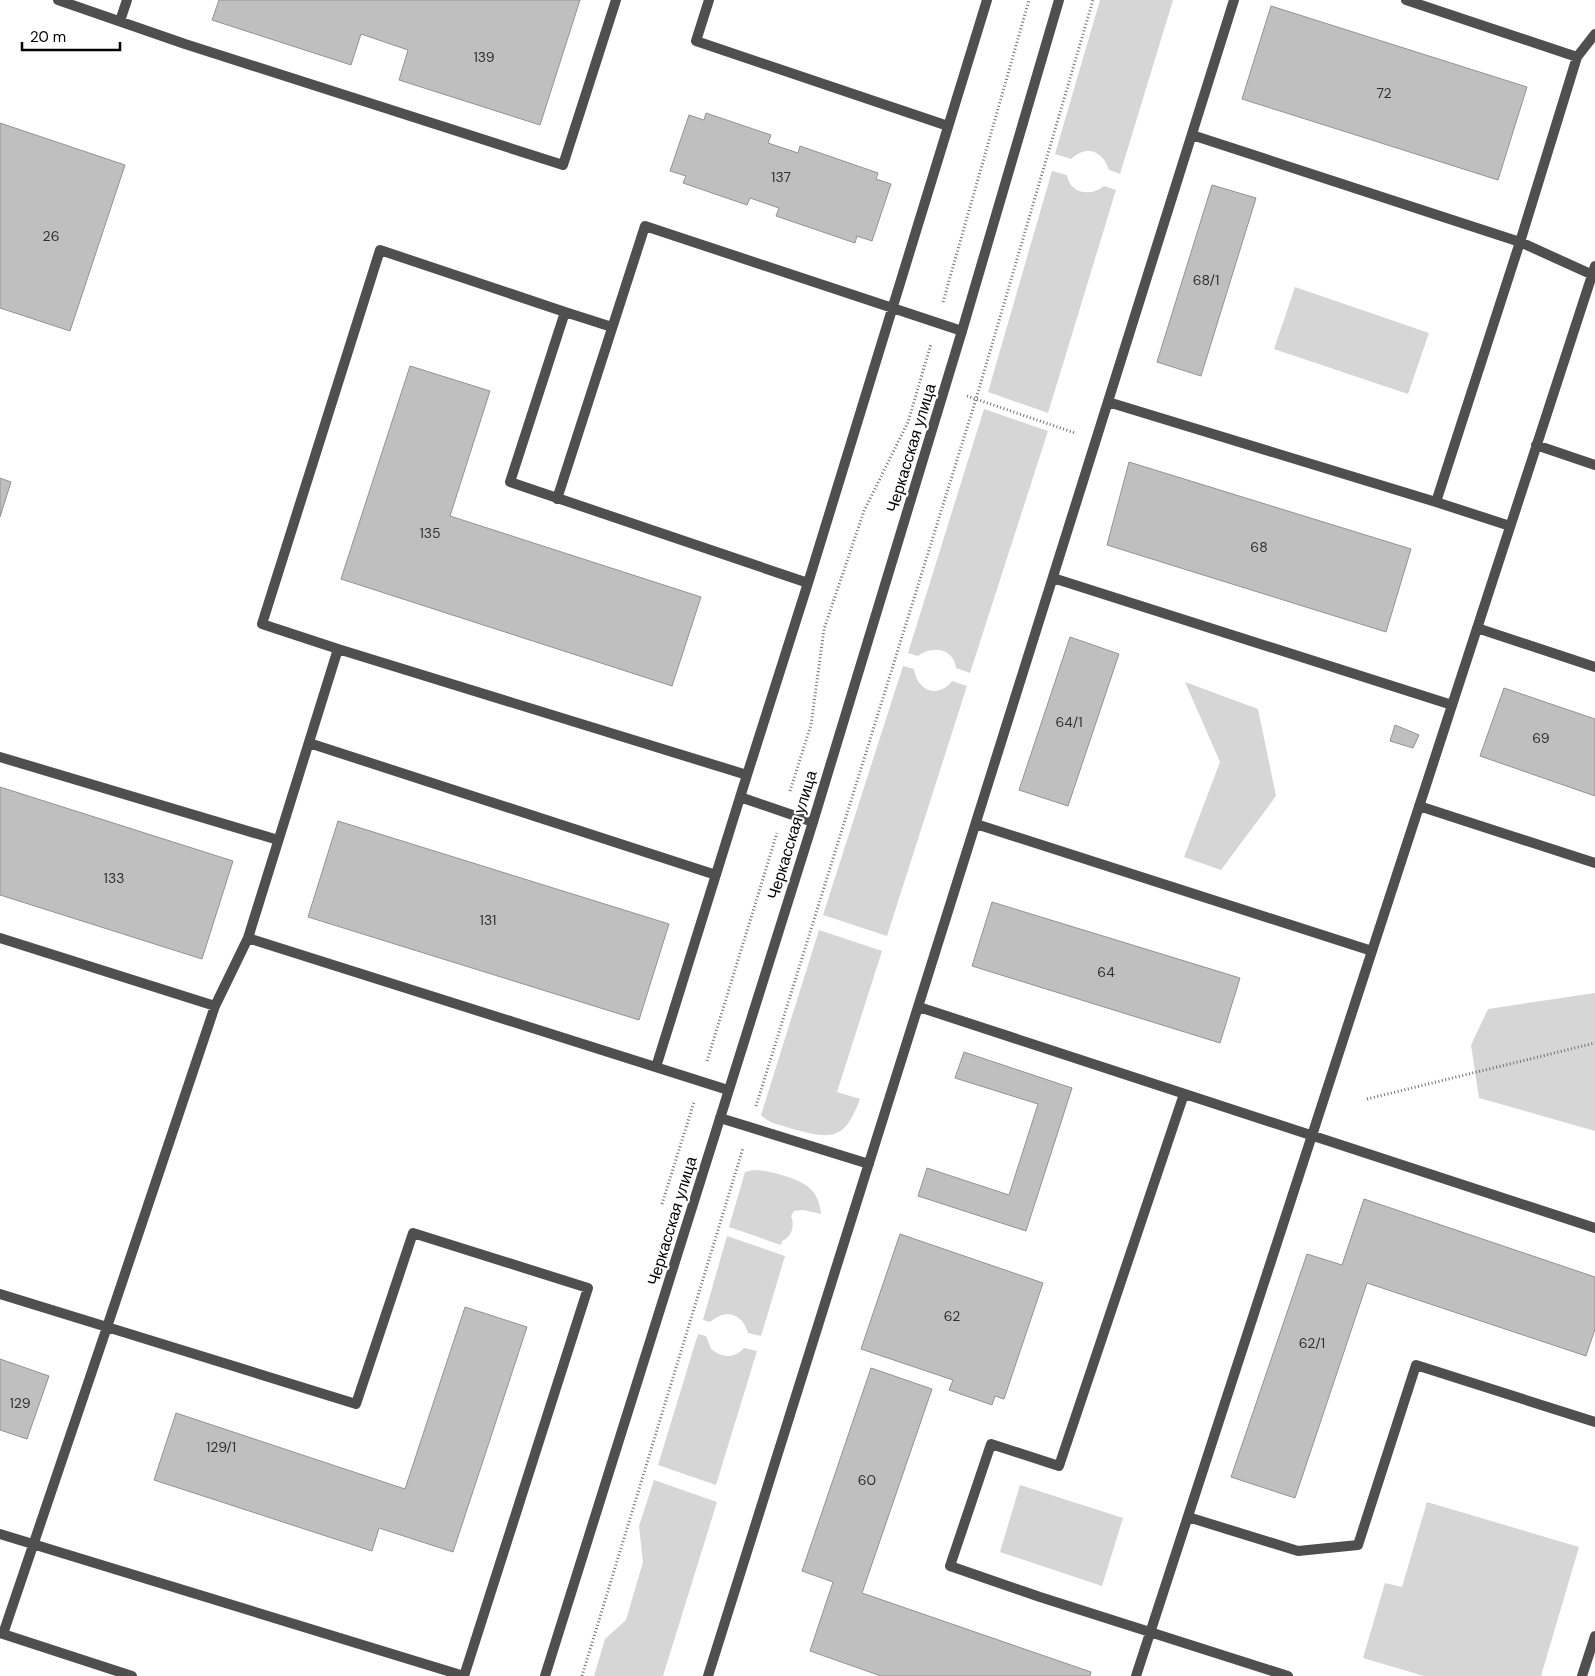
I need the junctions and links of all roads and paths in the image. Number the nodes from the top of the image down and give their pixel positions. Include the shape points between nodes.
1 (58, 0) edge
2 (127, 0) edge
3 (616, 0) edge
4 (709, 0) edge
5 (987, 0) edge
6 (1029, 0) edge
7 (1060, 0) edge
8 (1093, 0) edge
9 (1234, 0) edge
10 (1406, 0) edge
11 (1420, 2) edge
12 (120, 21) junction
13 (1595, 34) edge
14 (1578, 57) junction
15 (948, 126) junction
16 (1192, 135) junction
17 (1520, 242) junction
18 (1594, 273) edge
19 (893, 308) junction
20 (565, 312) junction
21 (936, 323) junction
22 (612, 327) junction
23 (962, 331) junction
24 (967, 396) dead end
25 (976, 400) junction
26 (1108, 402) junction
27 (1096, 440) junction
28 (1536, 446) junction
29 (1595, 465) edge
30 (557, 498) junction
31 (1436, 502) junction
32 (1510, 526) junction
33 (1053, 578) junction
34 (808, 583) junction
35 (1477, 628) junction
36 (338, 649) junction
37 (1595, 666) edge
38 (1452, 705) junction
39 (309, 743) junction
40 (0, 757) edge
41 (747, 775) junction
42 (740, 797) junction
43 (1419, 806) junction
44 (784, 812) junction
45 (812, 822) junction
46 (976, 824) junction
47 (278, 840) junction
48 (1595, 863) edge
49 (716, 875) junction
50 (0, 938) edge
51 (248, 938) junction
52 (1372, 951) junction
53 (215, 1006) junction
54 (918, 1007) junction
55 (1595, 1043) edge
56 (656, 1067) junction
57 (700, 1081) junction
58 (728, 1090) junction
59 (1184, 1094) junction
60 (1367, 1099) dead end
61 (720, 1118) junction
62 (750, 1127) junction
63 (1312, 1136) junction
64 (869, 1164) junction
65 (662, 1204) dead end
66 (1595, 1228) edge
67 (0, 1294) edge
68 (108, 1327) junction
69 (1595, 1422) edge
70 (1188, 1517) junction
71 (0, 1534) edge
72 (33, 1544) junction
73 (1151, 1632) junction
74 (1, 1633) edge
75 (1595, 1636) edge
76 (132, 1676) edge
77 (545, 1676) edge
78 (582, 1676) edge
79 (708, 1676) edge
80 (1136, 1676) edge
81 (1288, 1676) edge
82 (1582, 1676) edge

1 - 12 street
2 - 12 street
3 - 12 street via 563,165
4 - 15 street via 696,41
5 - 15 street
6 - 21 path
7 - 23 street, Черкасская улица
8 - 25 path
9 - 16 street
10 - 11 street
11 - 14 street
13 - 14 street
14 - 17 street
15 - 19 street
16 - 17 street
16 - 26 street
17 - 18 street
17 - 31 street
18 - 28 street
19 - 21 street
19 - 22 street via 645,226
19 - 34 street
20 - 22 street
20 - 30 street via 510,482
20 - 36 street via 380,250 262,624
21 - 23 street
21 - 44 path via 908,422 864,511 824,629 811,725
22 - 30 street
23 - 45 street, Черкасская улица
24 - 25 path
25 - 27 path
25 - 62 path
26 - 27 street
26 - 31 street
27 - 33 street
28 - 29 street
28 - 32 street
30 - 34 street
31 - 32 street
32 - 35 street
33 - 38 street
33 - 46 street
34 - 41 street
35 - 37 street
35 - 38 street
36 - 39 street
36 - 41 street
38 - 43 street
39 - 47 street
39 - 49 street
40 - 47 street
41 - 42 street
42 - 44 street
42 - 49 street
43 - 48 street
43 - 52 street
44 - 45 street
44 - 57 path
45 - 58 street, Черкасская улица
46 - 52 street
46 - 54 street
47 - 51 street
49 - 56 street
50 - 53 street
51 - 53 street
51 - 56 street
52 - 63 street
53 - 68 street
54 - 59 street
54 - 64 street
55 - 60 path
56 - 57 street
57 - 58 street
57 - 65 path
58 - 61 street, Черкасская улица
59 - 63 street
59 - 73 street via 1059,1466 991,1444 950,1566
61 - 62 street
61 - 77 street, Черкасская улица
62 - 64 street
62 - 78 path
63 - 66 street
63 - 70 street
64 - 79 street
67 - 68 street
68 - 72 street
68 - 72 street via 356,1404 413,1233 588,1288 464,1676
69 - 70 street via 1416,1365 1358,1545 1298,1551
70 - 73 street
71 - 72 street
72 - 74 street
73 - 80 street
73 - 81 street
74 - 76 street
75 - 82 street

